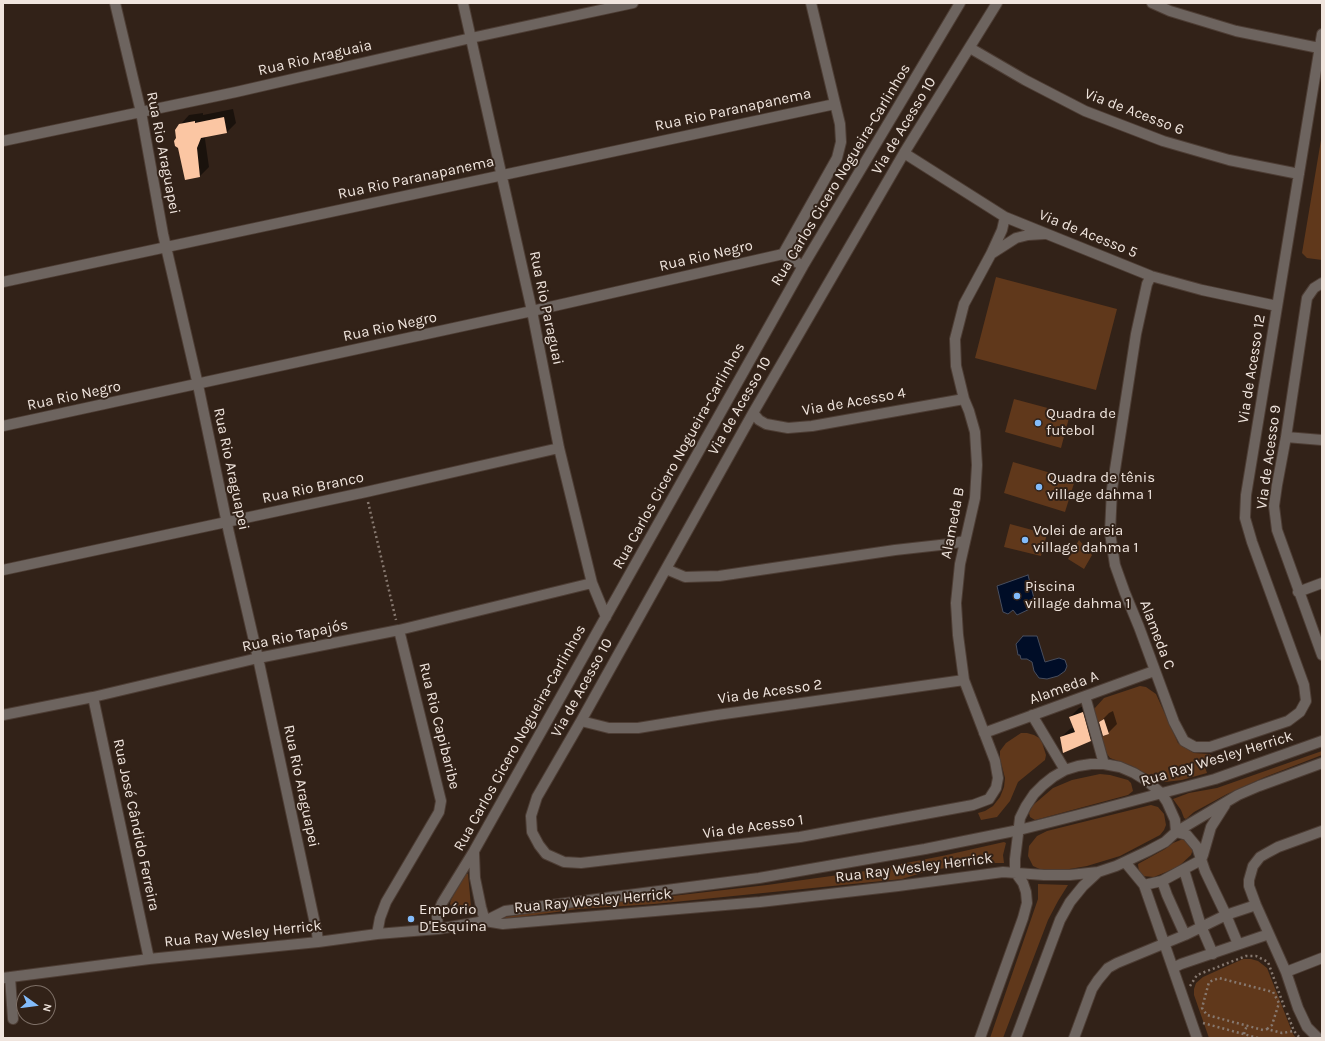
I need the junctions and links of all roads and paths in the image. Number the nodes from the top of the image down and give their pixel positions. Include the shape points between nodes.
1 (115, 3) edge
2 (463, 3) edge
3 (633, 3) edge
4 (811, 3) edge
5 (960, 3) edge
6 (997, 3) edge
7 (1152, 3) edge
8 (1322, 34) edge
9 (471, 38) junction
10 (970, 48) junction
11 (1319, 48) junction
12 (835, 104) junction
13 (141, 112) junction
14 (3, 141) edge
15 (904, 153) junction
16 (1299, 174) junction
17 (502, 175) junction
18 (1005, 217) junction
19 (1047, 233) junction
20 (166, 248) junction
21 (783, 254) junction
22 (991, 254) junction
23 (803, 266) junction
24 (1151, 276) junction
25 (3, 282) edge
26 (1321, 283) edge
27 (1277, 306) junction
28 (532, 311) junction
29 (198, 384) junction
30 (964, 399) junction
31 (753, 413) junction
32 (3, 426) edge
33 (1286, 437) junction
34 (1322, 440) edge
35 (560, 448) junction
36 (366, 492) junction
37 (227, 521) junction
38 (965, 541) junction
39 (666, 568) junction
40 (3, 570) edge
41 (592, 583) junction
42 (1322, 583) edge
43 (1298, 592) junction
44 (606, 617) junction
45 (399, 630) junction
46 (1322, 655) edge
47 (258, 658) junction
48 (1154, 671) junction
49 (964, 680) junction
50 (1085, 696) junction
51 (93, 697) junction
52 (3, 715) edge
53 (1032, 715) junction
54 (582, 721) junction
55 (984, 733) junction
56 (1184, 741) joint
57 (1322, 741) edge
58 (1322, 763) edge
59 (1104, 764) junction
60 (1065, 770) junction
61 (1161, 793) junction
62 (1238, 795) junction
63 (989, 799) joint
64 (1019, 830) junction
65 (1322, 831) edge
66 (532, 832) joint
67 (1176, 832) junction
68 (474, 851) junction
69 (1201, 860) junction
70 (1126, 862) junction
71 (1184, 870) junction
72 (1015, 872) junction
73 (1098, 872) junction
74 (1162, 881) junction
75 (1144, 885) junction
76 (1256, 905) junction
77 (1226, 915) junction
78 (485, 922) junction
79 (1201, 926) junction
80 (438, 929) junction
81 (377, 934) junction
82 (1269, 934) junction
83 (1185, 935) junction
84 (318, 942) junction
85 (1163, 943) junction
86 (1238, 944) junction
87 (1213, 954) junction
88 (1322, 958) edge
89 (149, 959) junction
90 (1173, 968) junction
91 (1286, 972) junction
92 (7, 977) edge
93 (1189, 990) dead end
94 (1286, 1011) dead end
95 (12, 1019) dead end
96 (1201, 1023) dead end
97 (1247, 1025) junction
98 (1267, 1029) junction
99 (1294, 1031) dead end
100 (1244, 1034) junction
101 (980, 1038) edge
102 (1016, 1038) edge
103 (1074, 1038) edge
104 (1197, 1038) edge
105 (1258, 1038) edge
106 (1318, 1038) edge

1 - 13 street, Rua Rio Araguapei
2 - 9 street, Rua Rio Paraguai
3 - 9 street, Rua Rio Araguaia
4 - 12 street
5 - 23 street, Rua Carlos Cicero Nogueira-Carlinhos
6 - 10 street, Via de Acesso 10
7 - 11 street via 1236,31
8 - 11 street, Via de Acesso 12
9 - 13 street, Rua Rio Araguaia
9 - 17 street, Rua Rio Paraguai
10 - 15 street, Via de Acesso 10
10 - 16 street, Via de Acesso 6 via 1085,111 1163,141 1229,160
11 - 16 street, Via de Acesso 12
12 - 17 street, Rua Rio Paranapanema
12 - 21 street via 841,142 837,158
13 - 14 street, Rua Rio Araguaia
13 - 20 street, Rua Rio Araguapei
15 - 18 street, Via de Acesso 5
15 - 31 street, Via de Acesso 10
16 - 27 street, Via de Acesso 12
17 - 20 street, Rua Rio Paranapanema
17 - 28 street, Rua Rio Paraguai
18 - 19 street, Via de Acesso 5
18 - 22 street, Alameda B
19 - 22 street, Alameda B via 1016,238
19 - 24 street, Via de Acesso 5
20 - 25 street, Rua Rio Paranapanema
20 - 29 street, Rua Rio Araguapei
21 - 23 street
21 - 28 street, Rua Rio Negro
22 - 30 street, Alameda B via 964,304 955,339 956,366
23 - 44 street, Rua Carlos Cicero Nogueira-Carlinhos
24 - 27 street, Via de Acesso 5
24 - 48 street, Alameda C via 1136,334 1112,489 1110,532 1116,565
26 - 33 street, Via de Acesso 9 via 1307,298
27 - 56 street, Via de Acesso 12 via 1246,495 1246,518 1252,542 1304,685 1306,701 1300,712 1281,724 1210,747 1195,747
28 - 29 street, Rua Rio Negro
28 - 35 street, Rua Rio Paraguai
29 - 32 street, Rua Rio Negro
29 - 37 street, Rua Rio Araguapei
30 - 31 street, Via de Acesso 4 via 788,428 766,424
30 - 38 street, Alameda B via 975,432 977,465 975,498
31 - 39 street, Via de Acesso 10
33 - 34 street
33 - 43 street, Via de Acesso 9 via 1274,506 1276,530
35 - 36 street, Rua Rio Branco
35 - 41 street, Rua Rio Paraguai
36 - 37 street, Rua Rio Branco
36 - 45 path
37 - 40 street, Rua Rio Branco
37 - 47 street, Rua Rio Araguapei
38 - 39 street via 719,576 685,577
38 - 49 street, Alameda B via 956,603
39 - 54 street, Via de Acesso 10
41 - 44 street, Rua Rio Paraguai
41 - 45 street, Rua Rio Tapajós
42 - 43 street
43 - 46 street, Via de Acesso 9
44 - 68 street, Rua Carlos Cicero Nogueira-Carlinhos
45 - 47 street, Rua Rio Tapajós
45 - 81 street, Rua Rio Capibaribe via 441,801 436,818 386,902
47 - 51 street, Rua Rio Tapajós
47 - 84 street, Rua Rio Araguapei
48 - 50 street, Alameda A
48 - 56 street, Alameda C
49 - 54 street, Via de Acesso 2 via 638,728 609,728
49 - 55 street, Alameda B
50 - 53 street, Alameda A
50 - 59 street
51 - 52 street, Rua Rio Tapajós
51 - 89 street, Rua José Cândido Ferreira
53 - 55 street, Alameda A
53 - 60 street
54 - 66 street, Via de Acesso 10 via 537,798 532,816
55 - 63 street, Alameda B via 995,761 998,778 996,788
57 - 61 street, Rua Ray Wesley Herrick via 1215,779
58 - 62 street, Rua Ray Wesley Herrick
59 - 60 street via 1084,765
59 - 61 street via 1134,773
60 - 64 street via 1034,794 1020,818
61 - 64 street, Rua Ray Wesley Herrick
61 - 67 street via 1175,820
62 - 67 street, Rua Ray Wesley Herrick
62 - 69 street via 1223,806 1211,827
63 - 66 street, Via de Acesso 1 via 973,805 800,837 581,863 564,862 546,854
64 - 72 street
64 - 78 street, Rua Ray Wesley Herrick via 759,878 505,912
65 - 76 street via 1278,847 1260,857 1251,870 1249,880
67 - 69 street via 1190,838 1197,847
67 - 70 street, Rua Ray Wesley Herrick via 1165,842
68 - 78 street via 475,878
68 - 80 street, Rua Carlos Cicero Nogueira-Carlinhos via 442,903 437,916
69 - 71 street
69 - 77 street
70 - 73 street, Rua Ray Wesley Herrick
70 - 75 street
71 - 74 street
71 - 79 street
72 - 73 street, Rua Ray Wesley Herrick via 1044,875
72 - 78 street, Rua Ray Wesley Herrick via 760,902 503,924
72 - 101 street via 1023,883 1027,903
73 - 102 street via 1070,902 1060,920
74 - 75 street
74 - 83 street
75 - 85 street
76 - 77 street
76 - 82 street
77 - 79 street
77 - 86 street
78 - 80 street, Rua Ray Wesley Herrick
79 - 83 street
79 - 87 street
80 - 81 street, Rua Ray Wesley Herrick
81 - 84 street, Rua Ray Wesley Herrick
82 - 86 street
82 - 91 street
83 - 85 street
84 - 89 street, Rua Ray Wesley Herrick
85 - 90 street
85 - 103 street via 1117,963 1104,973 1092,989
86 - 87 street
87 - 90 street
88 - 91 street
89 - 92 street, Rua Ray Wesley Herrick
90 - 104 street
91 - 106 street via 1307,1027
92 - 95 street
93 - 94 path via 1197,975 1246,956 1256,956 1268,962
96 - 100 path
97 - 98 path
97 - 98 path via 1207,1015 1202,1008 1209,982 1219,978 1273,992 1279,1003 1272,1025
97 - 100 path
98 - 99 path via 1282,1033
100 - 105 path

